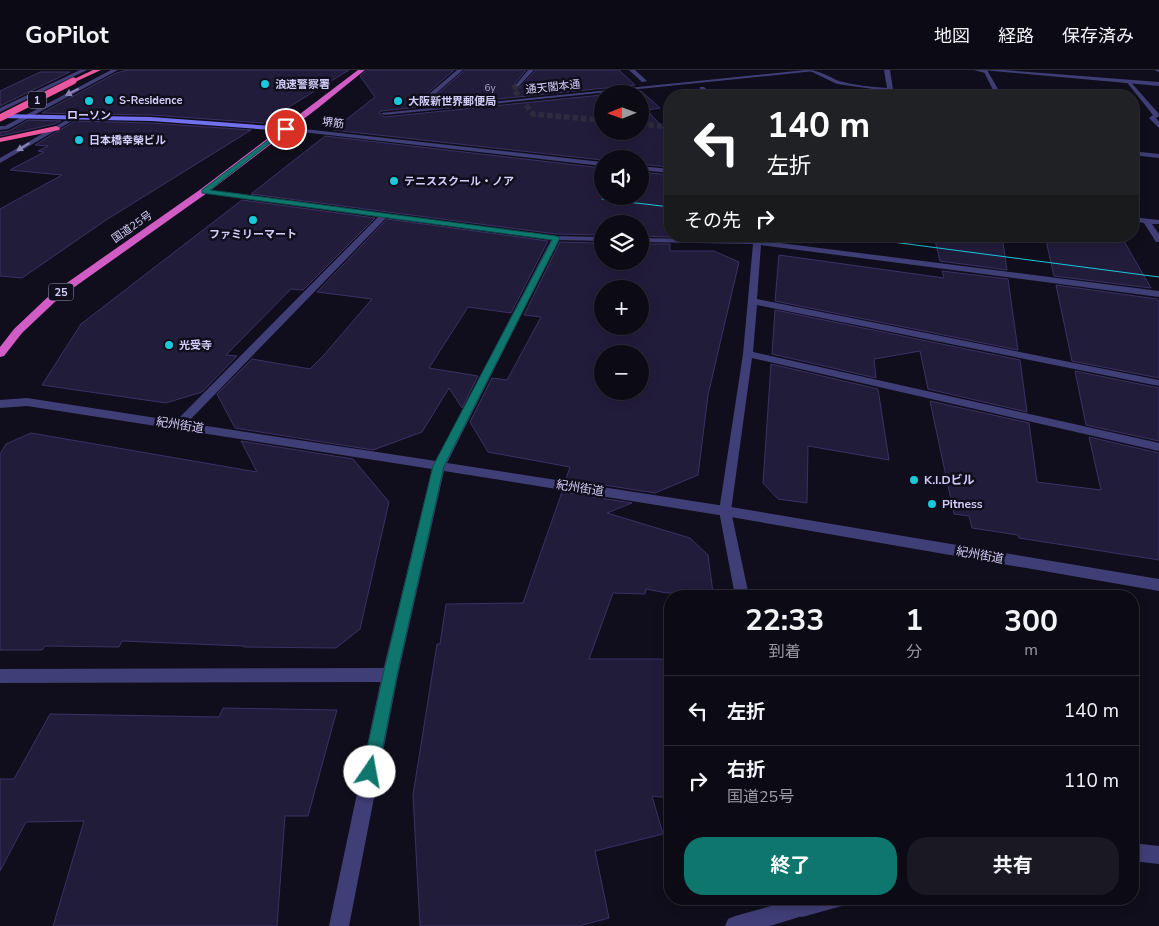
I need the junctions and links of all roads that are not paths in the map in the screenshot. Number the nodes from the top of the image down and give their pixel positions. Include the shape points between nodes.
1 (84, 70) edge
2 (96, 70) edge
3 (115, 70) edge
4 (362, 70) edge
5 (368, 70) edge
6 (460, 70) edge
7 (531, 70) edge
8 (632, 70) edge
9 (887, 70) edge
10 (976, 70) edge
11 (985, 70) edge
12 (812, 71) edge
13 (356, 76) junction
14 (1122, 76) dead end
15 (644, 81) dead end
16 (1127, 82) junction
17 (1159, 84) edge
18 (517, 85) dead end
19 (702, 88) dead end
20 (704, 90) edge
21 (874, 90) edge
22 (890, 90) edge
23 (996, 90) edge
24 (1134, 90) edge
25 (1139, 95) edge
26 (426, 105) junction
27 (0, 110) edge
28 (384, 113) dead end
29 (28, 116) junction
30 (77, 116) junction
31 (0, 117) edge
32 (1159, 126) edge
33 (56, 128) junction
34 (2, 129) edge
35 (286, 129) junction
36 (0, 140) edge
37 (1139, 154) edge
38 (1159, 156) edge
39 (0, 161) edge
40 (594, 163) edge
41 (649, 169) edge
42 (664, 170) edge
43 (204, 192) junction
44 (384, 216) junction
45 (1139, 220) edge
46 (1146, 220) junction
47 (1159, 222) edge
48 (556, 238) junction
49 (594, 239) edge
50 (649, 240) edge
51 (664, 240) edge
52 (1159, 240) edge
53 (757, 242) joint
54 (1159, 294) edge
55 (752, 301) junction
56 (0, 354) edge
57 (748, 354) junction
58 (1159, 383) edge
59 (0, 404) edge
60 (178, 425) junction
61 (1159, 447) edge
62 (439, 466) junction
63 (725, 511) junction
64 (1159, 585) edge
65 (741, 590) edge
66 (390, 675) junction
67 (0, 676) edge
68 (1139, 853) edge
69 (1159, 855) edge
70 (796, 905) edge
71 (339, 926) edge
72 (735, 926) edge

1 - 27 street
2 - 31 highway, 1, bridge
3 -> 29 street
4 - 13 highway, 25
5 - 13 highway, 25
6 - 26 street
7 - 18 street
8 - 15 street
9 - 22 street
10 - 11 street
11 - 16 street
11 - 23 street
12 - 21 street via 831,80
12 - 26 street, 通天閣本通 via 522,100
13 - 35 highway, 25
14 - 16 street
16 - 17 street
16 - 24 street
19 - 20 street
25 - 32 street via 1157,115 1152,118
26 - 28 street, 通天閣本通
29 - 30 main road, 堺筋
29 - 31 main road, 堺筋
29 - 34 street
30 - 33 street
30 - 35 main road, 堺筋
33 - 36 highway
33 -> 39 street
35 - 40 street, 堺筋
35 - 43 highway, 国道25号 / 25
37 - 38 street
41 - 42 street
43 - 44 street
43 - 56 highway, 国道25号 / 25 via 55,296 18,331
44 - 48 street
44 - 60 street
45 - 46 street
46 - 47 street
46 - 52 street
48 - 49 street
48 - 62 street
50 - 51 street
53 - 54 street
53 - 55 street
55 - 57 street
55 - 58 street
57 - 61 street
57 - 63 street
59 - 60 street, 紀州街道 via 27,402
60 - 62 street, 紀州街道
62 - 63 street, 紀州街道
62 - 66 street
63 - 64 street, 紀州街道
63 - 65 street
66 - 67 street
66 - 71 street
68 - 69 street
70 - 72 street

